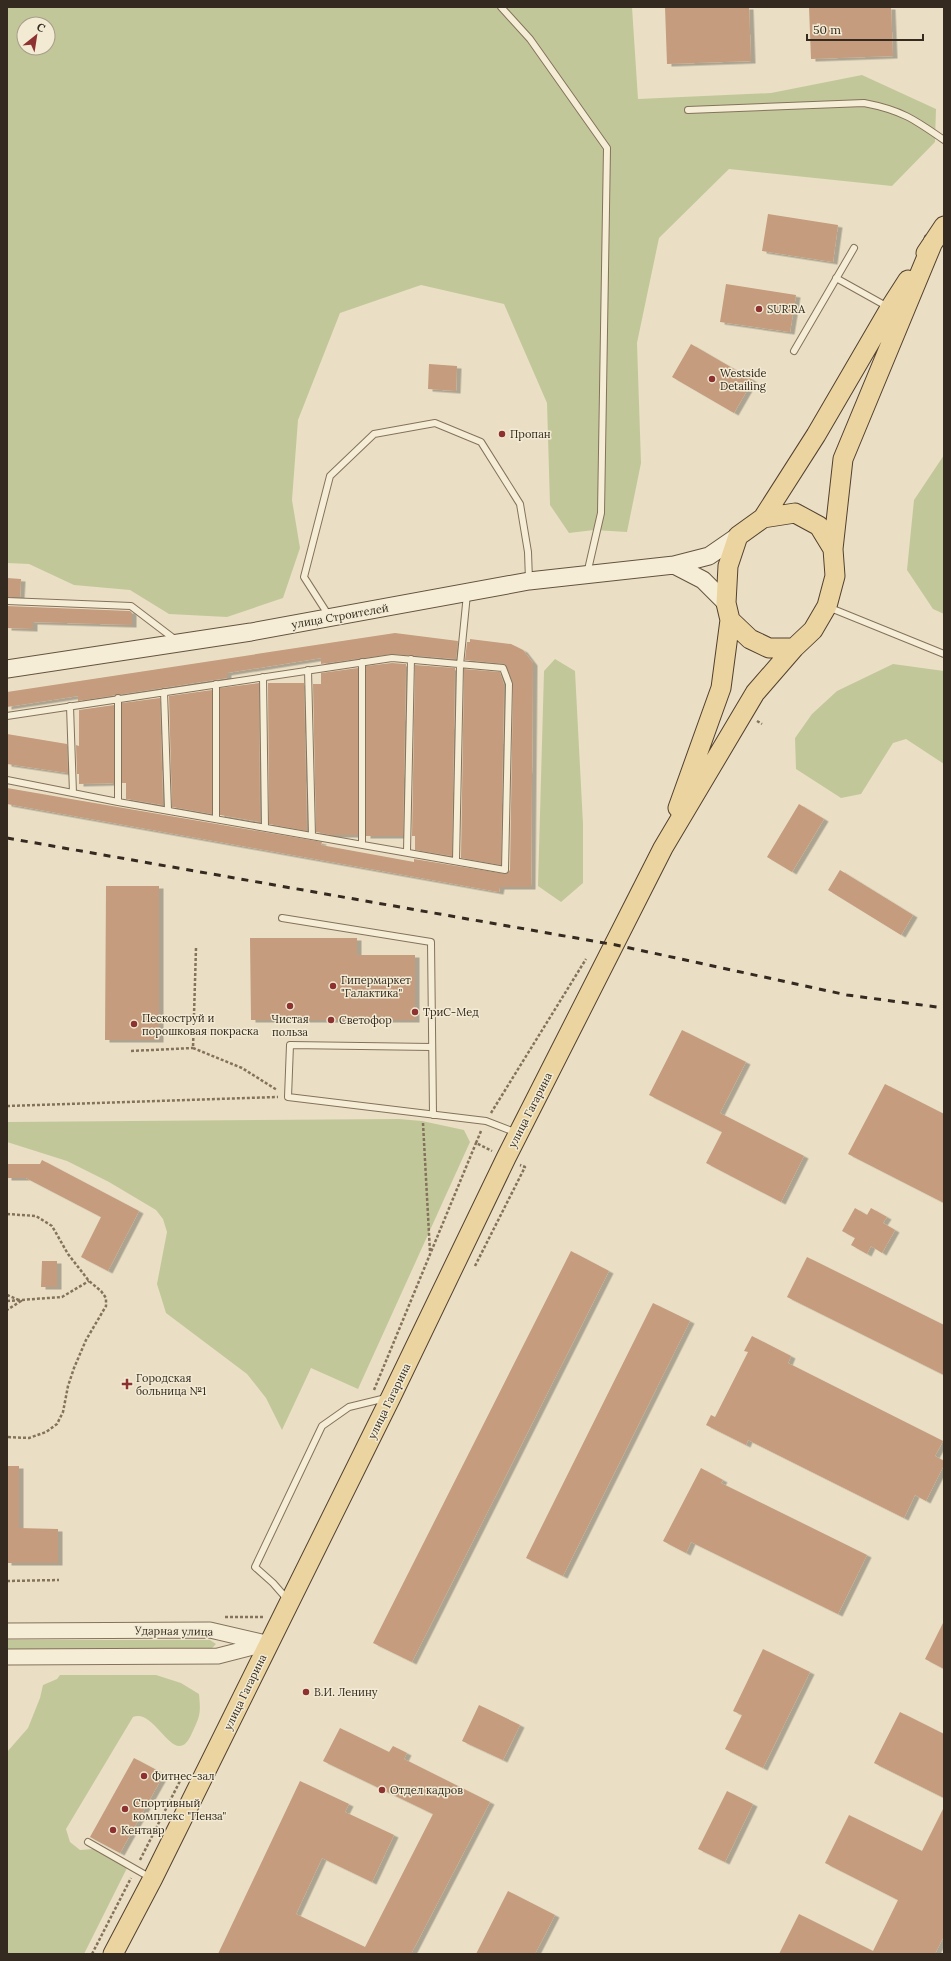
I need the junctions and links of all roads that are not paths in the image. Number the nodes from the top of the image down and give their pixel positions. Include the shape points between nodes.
1 (501, 7) edge
2 (688, 110) dead end
3 (944, 140) edge
4 (944, 226) edge
5 (933, 242) junction
6 (854, 248) dead end
7 (836, 278) junction
8 (890, 308) junction
9 (794, 351) dead end
10 (763, 518) junction
11 (738, 536) junction
12 (833, 549) junction
13 (674, 565) junction
14 (586, 575) junction
15 (529, 582) junction
16 (467, 593) junction
17 (7, 601) edge
18 (826, 606) junction
19 (728, 612) junction
20 (330, 618) junction
21 (180, 643) junction
22 (794, 648) junction
23 (944, 654) edge
24 (411, 659) junction
25 (362, 662) junction
26 (460, 665) junction
27 (7, 669) edge
28 (308, 670) junction
29 (263, 677) junction
30 (216, 684) junction
31 (164, 692) junction
32 (118, 698) junction
33 (70, 706) junction
34 (7, 716) edge
35 (7, 780) edge
36 (74, 793) junction
37 (118, 802) junction
38 (168, 810) junction
39 (216, 819) junction
40 (265, 827) junction
41 (312, 836) junction
42 (362, 844) junction
43 (664, 848) junction
44 (407, 852) junction
45 (456, 861) junction
46 (282, 918) dead end
47 (432, 1048) junction
48 (433, 1115) junction
49 (518, 1134) junction
50 (391, 1397) junction
51 (290, 1602) junction
52 (7, 1631) edge
53 (230, 1634) junction
54 (260, 1641) junction
55 (233, 1651) junction
56 (7, 1657) edge
57 (88, 1842) dead end
58 (153, 1878) junction
59 (113, 1954) edge

1 - 14 lane via 530,39 608,148 601,513
2 - 3 lane via 864,103 890,108 912,118
4 - 5 main road
5 - 8 main road
5 - 12 main road via 843,459
6 - 7 lane
7 - 8 lane
7 - 9 lane
8 - 10 main road via 816,435
10 - 11 main road
10 - 12 main road via 795,513 820,526
11 - 13 main road, улица Строителей via 709,556
11 - 19 main road via 728,566
12 - 18 main road via 835,576
13 - 14 main road, улица Строителей
13 - 19 main road via 704,580
14 - 15 main road, улица Строителей
15 - 16 main road, улица Строителей
15 - 20 lane via 528,552 520,504 481,442 435,423 374,434 330,476 304,577
16 - 20 main road, улица Строителей
16 - 26 lane
17 - 21 lane via 131,606
18 - 22 main road via 813,630
18 - 23 lane
19 - 22 main road via 750,639 769,648
19 - 43 main road via 720,688
20 - 21 main road, улица Строителей
21 - 27 main road, улица Строителей
22 - 43 main road via 755,693
24 - 25 lane via 392,658
24 - 26 lane
24 - 44 lane
25 - 28 lane
25 - 42 lane
26 - 45 lane
26 - 45 lane via 503,668 509,684 505,870
28 - 29 lane
28 - 41 lane
29 - 30 lane
29 - 40 lane
30 - 31 lane
30 - 39 lane
31 - 32 lane
31 - 38 lane
32 - 33 lane
32 - 37 lane
33 - 34 lane
33 - 36 lane
35 - 36 lane
36 - 37 lane
37 - 38 lane
38 - 39 lane
39 - 40 lane
40 - 41 lane
41 - 42 lane
42 - 44 lane
43 - 49 main road, улица Гагарина
44 - 45 lane
46 - 47 lane via 431,942
47 - 48 lane
47 - 48 lane via 290,1045 288,1097
48 - 49 lane via 486,1121
49 - 50 main road, улица Гагарина
50 - 51 main road, улица Гагарина
50 - 51 lane via 349,1407 322,1426 255,1567
51 - 54 main road, улица Гагарина
52 - 53 street, Ударная улица via 210,1630
53 - 54 street, Ударная улица
53 - 55 street
54 - 55 street
54 - 58 main road, улица Гагарина
55 - 56 street via 218,1656
57 - 58 lane
58 - 59 main road, улица Гагарина

